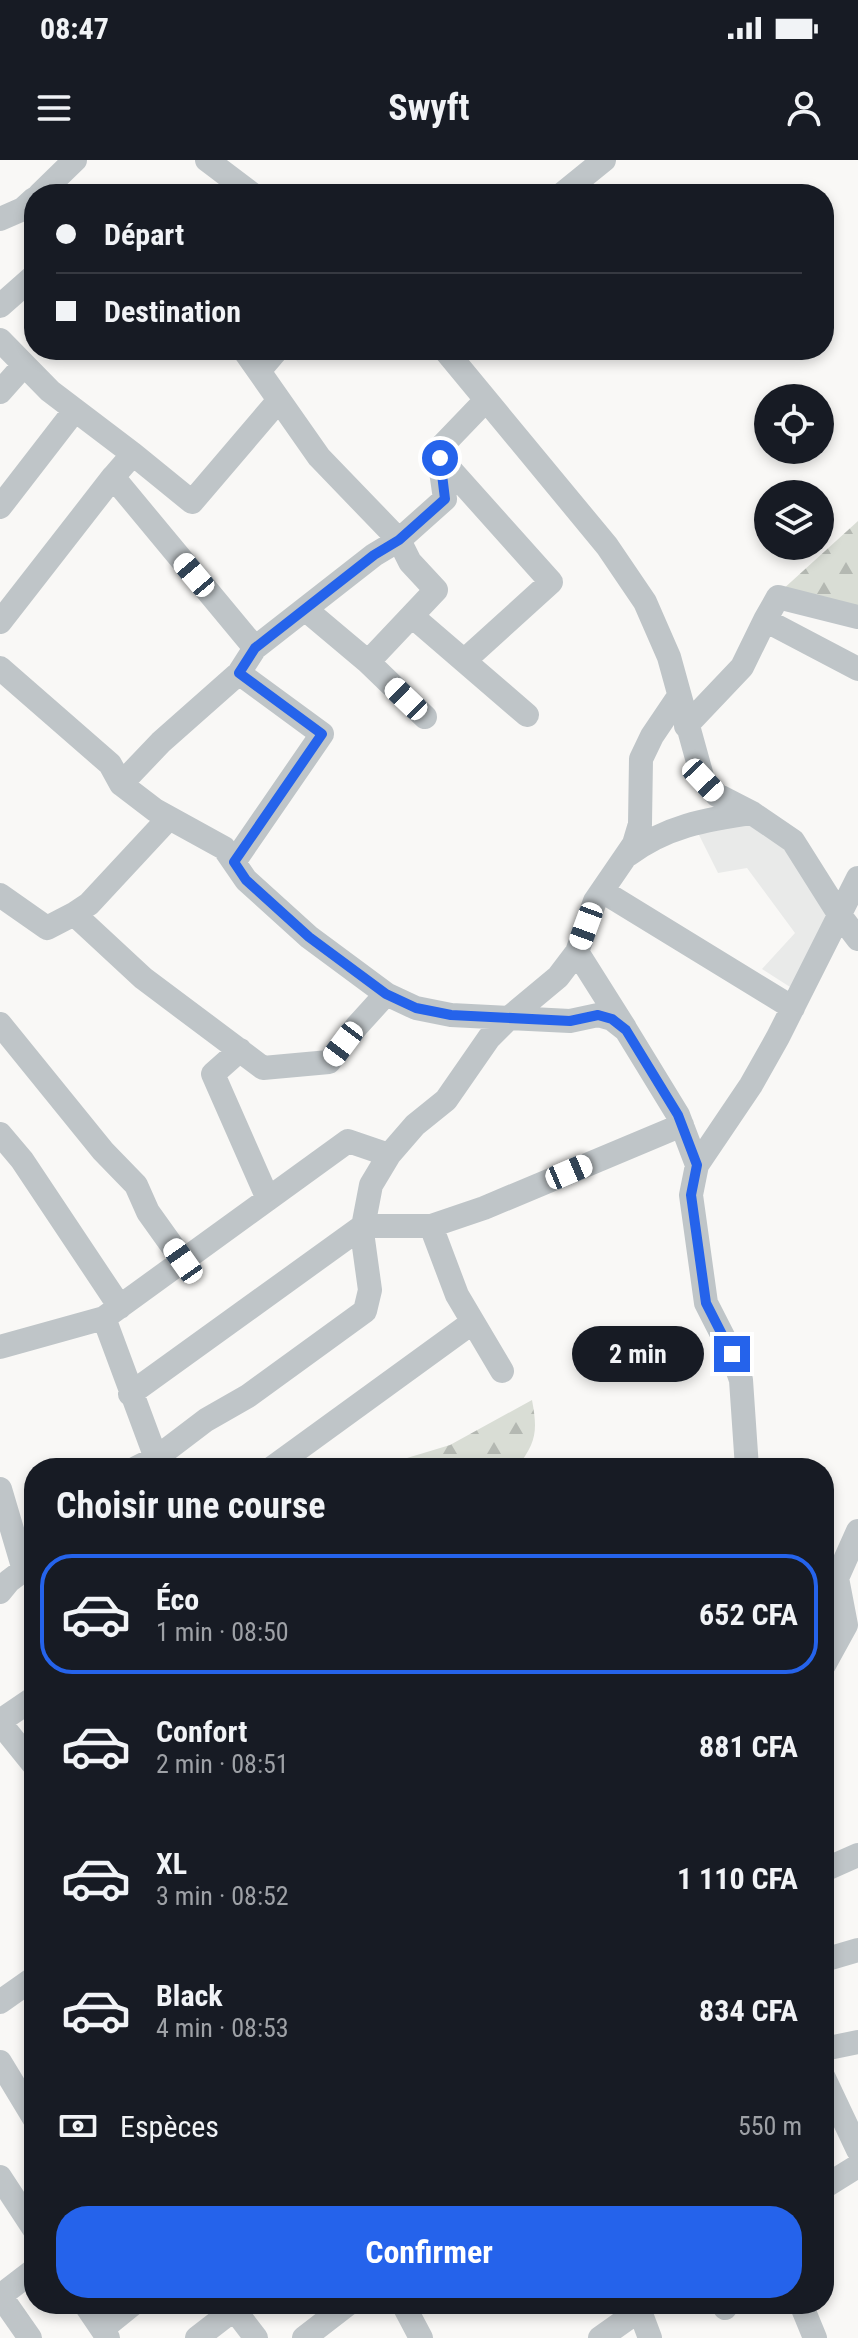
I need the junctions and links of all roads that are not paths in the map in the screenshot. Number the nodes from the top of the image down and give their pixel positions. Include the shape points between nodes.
1 (75, 160) edge
2 (207, 160) edge
3 (604, 160) edge
4 (50, 184) edge
5 (239, 184) edge
6 (574, 184) edge
7 (24, 208) edge
8 (0, 219) edge
9 (24, 285) edge
10 (0, 306) edge
11 (0, 340) edge
12 (251, 360) edge
13 (268, 360) edge
14 (453, 360) edge
15 (24, 365) junction
16 (259, 371) junction
17 (0, 392) edge
18 (279, 400) junction
19 (486, 400) junction
20 (75, 410) junction
21 (133, 454) junction
22 (440, 458) junction
23 (113, 477) junction
24 (0, 507) edge
25 (399, 540) junction
26 (305, 609) junction
27 (412, 616) junction
28 (858, 617) edge
29 (765, 620) junction
30 (0, 622) edge
31 (255, 648) junction
32 (465, 660) junction
33 (368, 662) junction
34 (0, 668) edge
35 (858, 669) edge
36 (239, 673) junction
37 (679, 696) junction
38 (527, 715) dead end
39 (425, 717) dead end
40 (686, 726) junction
41 (121, 784) junction
42 (752, 813) junction
43 (169, 818) junction
44 (625, 857) junction
45 (234, 862) junction
46 (858, 878) edge
47 (602, 891) junction
48 (0, 895) edge
49 (74, 914) junction
50 (839, 914) junction
51 (858, 939) edge
52 (577, 952) junction
53 (386, 994) junction
54 (793, 1008) junction
55 (510, 1017) junction
56 (0, 1024) edge
57 (626, 1030) junction
58 (240, 1050) junction
59 (682, 1125) junction
60 (0, 1134) edge
61 (389, 1155) junction
62 (697, 1165) junction
63 (268, 1199) junction
64 (363, 1226) junction
65 (431, 1226) junction
66 (183, 1261) junction
67 (112, 1313) junction
68 (473, 1322) junction
69 (0, 1347) edge
70 (502, 1371) dead end
71 (130, 1394) junction
72 (145, 1458) edge
73 (153, 1458) edge
74 (286, 1458) edge
75 (746, 1458) edge
76 (0, 1489) edge
77 (858, 1531) edge
78 (24, 1549) edge
79 (24, 1571) edge
80 (0, 1592) edge
81 (834, 1610) edge
82 (846, 1625) junction
83 (834, 1647) edge
84 (858, 1648) edge
85 (24, 1705) edge
86 (0, 1722) edge
87 (24, 1752) edge
88 (858, 1855) edge
89 (834, 1866) edge
90 (858, 1950) edge
91 (834, 1957) edge
92 (24, 1987) edge
93 (0, 2002) edge
94 (858, 2042) edge
95 (834, 2047) edge
96 (0, 2062) edge
97 (834, 2099) edge
98 (24, 2102) edge
99 (858, 2150) edge
100 (858, 2166) edge
101 (0, 2177) edge
102 (834, 2181) edge
103 (8, 2207) edge
104 (24, 2221) edge
105 (24, 2278) edge
106 (0, 2296) edge
107 (92, 2314) edge
108 (123, 2314) edge
109 (226, 2314) edge
110 (240, 2314) edge
111 (411, 2314) edge
112 (632, 2314) edge
113 (642, 2314) edge
114 (805, 2314) edge
115 (339, 2320) edge
116 (105, 2333) edge
117 (30, 2338) edge
118 (197, 2338) edge
119 (256, 2338) edge
120 (304, 2338) edge
121 (421, 2338) edge
122 (600, 2338) edge
123 (650, 2338) edge
124 (815, 2338) edge

1 - 4 street
2 - 5 street
3 - 6 street
7 - 8 street
9 - 10 street
11 - 15 street
12 - 16 street
13 - 16 street
14 - 19 street
15 - 17 street
15 - 20 street
16 - 18 street
18 - 21 street via 192,502
18 - 25 street via 319,457
19 - 22 street via 438,450
19 - 37 street via 628,574 669,657
20 - 21 street
20 - 24 street
21 - 23 street
22 - 25 street via 445,499
22 - 32 street via 551,582
23 - 30 street
23 - 31 street
25 - 26 street
25 - 27 street via 410,562 436,590
26 - 31 street
26 - 33 street
27 - 32 street
27 - 33 street
28 - 29 street via 778,597
29 - 35 street
29 - 40 street via 742,667
31 - 36 street
32 - 38 street
33 - 39 street
34 - 41 street via 110,764
36 - 41 street
36 - 45 street via 322,734
37 - 40 street
37 - 44 street via 641,759 640,824
40 - 42 street via 703,780 717,795
41 - 43 street
42 - 44 street via 703,819 651,838
42 - 50 street via 793,841
43 - 45 street via 224,848
43 - 49 street
44 - 47 street
45 - 53 street via 246,880 309,937
46 - 50 street
47 - 52 street
47 - 54 street
48 - 49 street via 47,928
49 - 58 street via 143,978
50 - 51 street
50 - 54 street
52 - 55 street via 558,977
52 - 57 street
53 - 55 street via 416,1008 451,1015
53 - 58 street via 329,1062 263,1068
54 - 62 street via 751,1085
55 - 57 street via 570,1021 598,1015
55 - 61 street via 446,1100
56 - 66 street via 136,1185
57 - 59 street
58 - 63 street via 213,1074
59 - 62 street
59 - 65 street
60 - 67 street via 22,1160
61 - 63 street via 348,1141
61 - 64 street via 371,1185
62 - 75 street via 691,1195 706,1303 741,1380
63 - 66 street
64 - 65 street
64 - 71 street
64 - 73 street via 370,1290 365,1311
65 - 68 street
66 - 67 street
67 - 69 street
67 - 71 street
68 - 70 street
68 - 74 street
71 - 72 street
76 - 78 street
77 - 82 street via 837,1578
79 - 80 street
81 - 82 street
82 - 83 street
82 - 84 street
85 - 86 street
86 - 87 street
88 - 89 street
90 - 91 street
92 - 93 street
94 - 95 street
96 - 98 street
97 - 99 street
100 - 102 street
101 - 103 street
103 - 104 street
105 - 106 street
106 - 117 street
107 - 116 street
108 - 116 street
109 - 118 street
110 - 119 street
111 - 121 street
112 - 122 street
113 - 123 street
114 - 124 street
115 - 120 street

